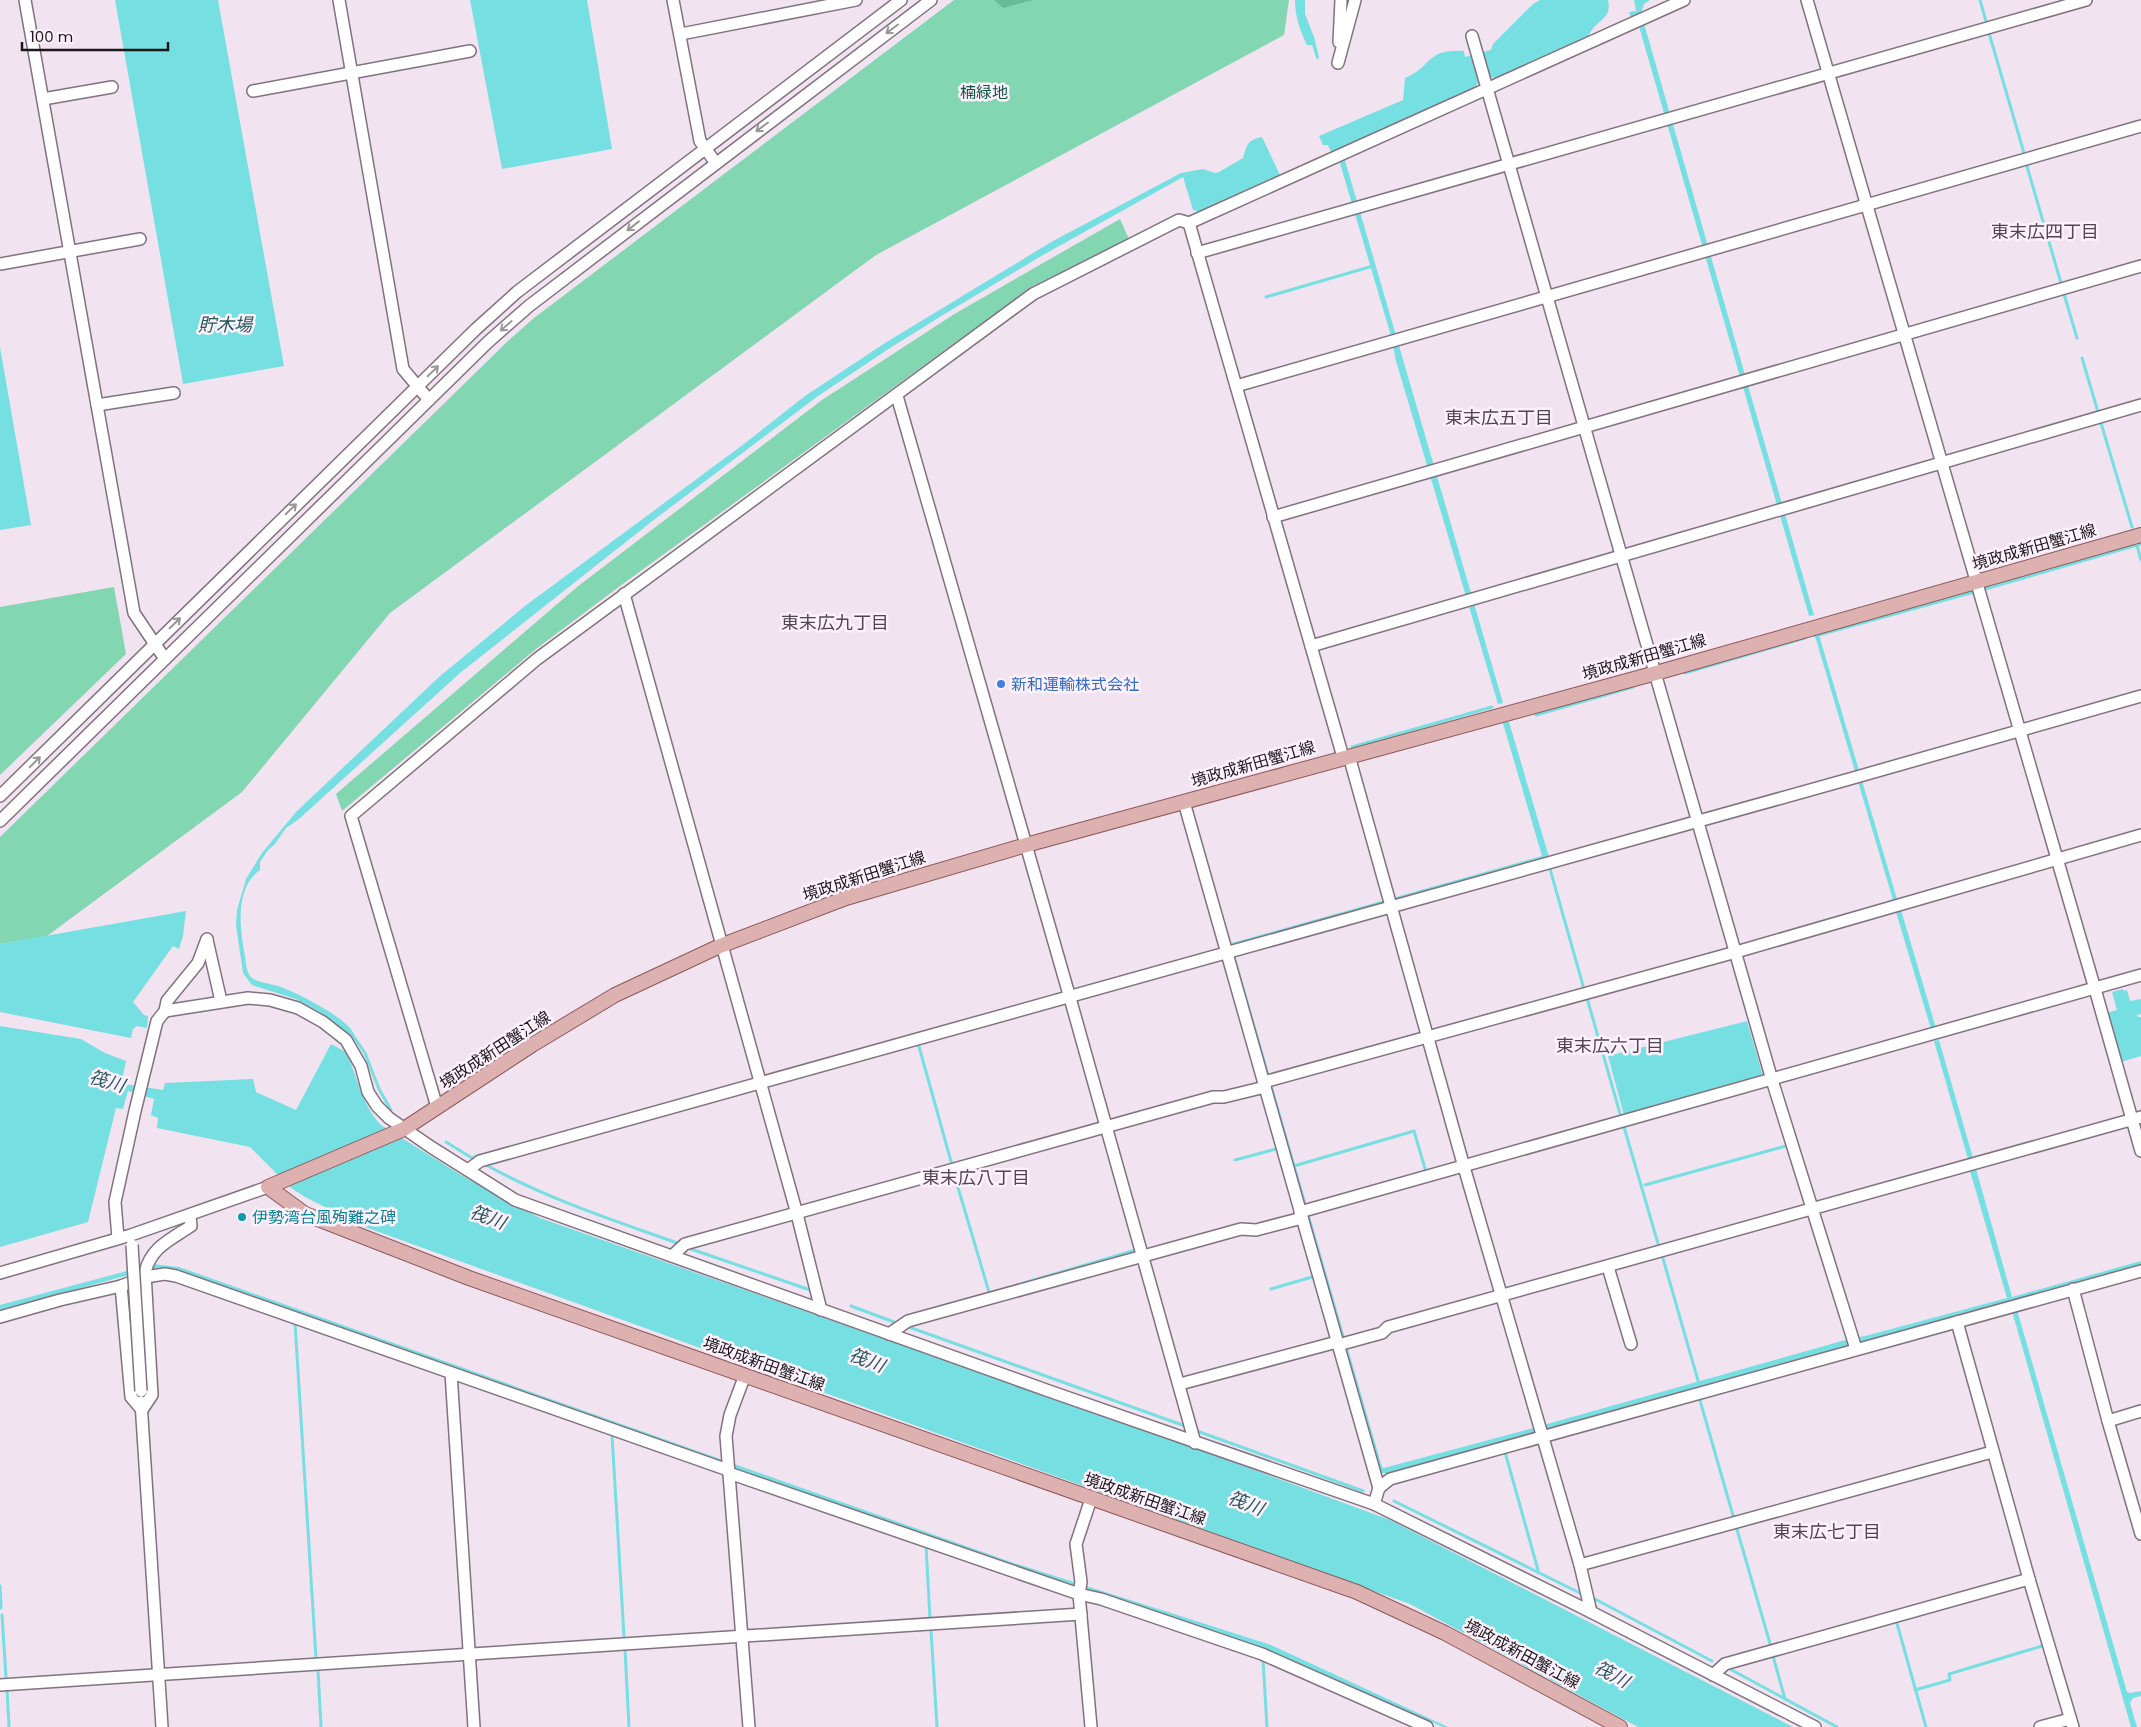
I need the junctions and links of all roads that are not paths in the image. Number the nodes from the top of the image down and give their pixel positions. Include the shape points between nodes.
1 (25, 0) edge
2 (339, 0) edge
3 (673, 0) edge
4 (856, 0) edge
5 (901, 0) edge
6 (931, 0) edge
7 (1342, 0) edge
8 (1356, 0) edge
9 (1684, 0) edge
10 (1807, 0) edge
11 (2086, 0) edge
12 (681, 34) junction
13 (1473, 40) dead end
14 (470, 51) dead end
15 (352, 73) junction
16 (1828, 73) junction
17 (1487, 86) junction
18 (112, 87) dead end
19 (253, 91) dead end
20 (43, 99) junction
21 (2141, 126) edge
22 (704, 148) junction
23 (715, 162) junction
24 (1510, 165) junction
25 (1866, 204) junction
26 (1189, 224) junction
27 (140, 239) dead end
28 (70, 251) junction
29 (1197, 253) junction
30 (0, 264) edge
31 (2141, 266) edge
32 (1548, 298) junction
33 (1904, 333) junction
34 (417, 386) junction
35 (1236, 386) junction
36 (174, 393) dead end
37 (897, 396) junction
38 (429, 400) junction
39 (97, 404) junction
40 (2141, 405) edge
41 (1584, 427) junction
42 (1941, 462) junction
43 (1274, 517) junction
44 (2141, 535) edge
45 (1621, 555) junction
46 (1977, 581) junction
47 (624, 594) junction
48 (154, 643) junction
49 (1312, 646) junction
50 (165, 659) junction
51 (1656, 673) junction
52 (2141, 696) edge
53 (2020, 730) junction
54 (1346, 756) junction
55 (0, 796) edge
56 (1184, 802) junction
57 (0, 821) edge
58 (1699, 821) junction
59 (2141, 835) edge
60 (1026, 845) junction
61 (2056, 859) junction
62 (1390, 903) junction
63 (720, 946) junction
64 (1736, 952) junction
65 (1226, 953) junction
66 (2141, 975) edge
67 (2096, 989) junction
68 (1070, 998) junction
69 (221, 1001) junction
70 (165, 1011) junction
71 (1428, 1036) junction
72 (1772, 1080) junction
73 (1267, 1082) junction
74 (760, 1083) junction
75 (437, 1107) junction
76 (2136, 1119) edge
77 (1106, 1127) junction
78 (404, 1129) junction
79 (2141, 1151) edge
80 (1464, 1167) junction
81 (468, 1170) junction
82 (273, 1185) junction
83 (1813, 1210) junction
84 (1304, 1213) junction
85 (797, 1214) junction
86 (190, 1215) junction
87 (118, 1238) junction
88 (132, 1240) junction
89 (672, 1256) junction
90 (1143, 1256) junction
91 (1608, 1267) junction
92 (146, 1271) junction
93 (2141, 1271) edge
94 (0, 1273) edge
95 (121, 1286) junction
96 (2073, 1289) junction
97 (1501, 1296) junction
98 (821, 1310) junction
99 (0, 1317) edge
100 (1957, 1322) junction
101 (889, 1334) junction
102 (1341, 1343) junction
103 (1855, 1343) junction
104 (1631, 1344) dead end
105 (451, 1373) junction
106 (745, 1375) junction
107 (1180, 1384) junction
108 (142, 1410) junction
109 (2141, 1411) edge
110 (2108, 1421) junction
111 (1541, 1431) junction
112 (1195, 1443) junction
113 (1992, 1452) junction
114 (728, 1468) junction
115 (1379, 1488) junction
116 (1091, 1499) junction
117 (1374, 1504) junction
118 (2141, 1534) edge
119 (1580, 1565) junction
120 (2028, 1579) junction
121 (1079, 1594) junction
122 (1591, 1612) junction
123 (1081, 1614) junction
124 (742, 1637) junction
125 (469, 1653) junction
126 (159, 1674) junction
127 (1713, 1675) junction
128 (0, 1685) edge
129 (2072, 1723) edge
130 (1423, 1726) edge
131 (162, 1727) edge
132 (474, 1727) edge
133 (749, 1727) edge
134 (1091, 1727) edge
135 (1620, 1727) edge
136 (1815, 1727) edge
137 (2040, 1727) edge

1 - 20 street
2 - 15 street
3 - 12 street
4 - 12 street
5 - 22 street
6 -> 23 street
7 - 8 street via 1338,63
9 - 17 street
10 - 16 street
11 - 16 street
12 - 22 street
13 - 17 street
14 - 15 street
15 - 19 street
15 - 34 street via 403,369
16 - 24 street
16 - 25 street
17 - 24 street
17 - 26 street
18 - 20 street
20 - 28 street
21 - 25 street
22 - 23 street
34 -> 22 street via 517,292
23 -> 38 street via 529,306
24 - 29 street
24 - 32 street
25 - 32 street
25 - 33 street
26 - 29 street
26 - 37 street via 1180,220 1033,294
27 - 28 street
28 - 30 street
28 - 39 street
29 - 35 street
31 - 33 street
32 - 35 street
32 - 41 street
33 - 41 street
33 - 42 street
34 - 38 street
48 -> 34 street
35 - 43 street
36 - 39 street
37 - 47 street
37 - 60 street
38 - 50 street
39 - 48 street via 134,613
40 - 42 street
41 - 43 street
41 - 45 street
42 - 45 street
42 - 46 street
43 - 49 street
44 - 46 main road, 境政成新田蟹江線
45 - 49 street
45 - 51 street
46 - 51 main road, 境政成新田蟹江線
46 - 53 street
47 - 63 street
47 - 75 street via 537,659 351,816
48 - 50 street
55 -> 48 street
49 - 54 street
50 - 57 street
51 - 54 main road, 境政成新田蟹江線
51 - 58 street
52 - 53 street
53 - 58 street
53 - 61 street
54 - 56 main road, 境政成新田蟹江線
54 - 62 street
56 - 60 main road, 境政成新田蟹江線
56 - 65 street
58 - 62 street
58 - 64 street
59 - 61 street
60 - 63 main road, 境政成新田蟹江線 via 846,898
60 - 68 street
61 - 64 street
61 - 67 street
62 - 65 street
62 - 71 street
63 - 74 street
63 - 75 main road, 境政成新田蟹江線 via 615,995
64 - 71 street
64 - 72 street
65 - 68 street
65 - 73 street
66 - 67 street
67 - 72 street
67 - 76 street
68 - 74 street
68 - 77 street
69 - 70 street
69 - 70 street via 206,939 198,963 167,1001
69 - 78 street via 270,1000 298,1008 323,1022 346,1040 376,1106
70 - 87 street via 157,1021 115,1202
71 - 73 street
71 - 80 street
72 - 80 street
72 - 83 street
73 - 77 street via 1224,1097 1213,1097
73 - 84 street
74 - 81 street via 480,1161
74 - 85 street
75 - 78 main road, 境政成新田蟹江線
76 - 79 street
76 - 83 street
77 - 85 street
77 - 90 street
78 - 81 street
78 - 82 main road, 境政成新田蟹江線
80 - 84 street
80 - 97 street
81 - 89 street via 515,1200
82 - 86 street
82 - 106 main road, 境政成新田蟹江線 via 305,1214 469,1278
83 - 91 street
83 - 103 street
84 - 90 street via 1256,1230 1241,1229
84 - 102 street
85 - 89 street via 685,1244
85 - 98 street
86 - 88 street
86 - 92 street via 191,1226 160,1245
87 - 88 street
87 - 94 street
88 - 108 street, bridge
89 - 98 street
90 - 101 street via 908,1321
90 - 107 street
91 - 97 street
91 - 104 street
92 - 95 street
92 - 105 street via 192,1280
92 - 108 street via 152,1395
93 - 96 street
95 - 99 street
95 - 108 street via 131,1397
96 - 100 street
96 - 110 street
97 - 102 street
97 - 111 street
98 - 101 street
100 - 103 street
100 - 113 street
101 - 112 street
102 - 107 street
102 - 115 street
103 - 111 street
105 - 114 street
105 - 125 street
106 - 114 street via 726,1436
106 - 116 main road, 境政成新田蟹江線
107 - 112 street
108 - 126 street
109 - 110 street
110 - 118 street
111 - 115 street via 1390,1479
111 - 119 street
112 - 117 street
113 - 119 street
113 - 120 street
114 - 121 street
114 - 124 street
115 - 117 street
116 - 121 street via 1076,1544 1081,1582
116 - 135 main road, 境政成新田蟹江線 via 1375,1600 1445,1633
117 - 122 street
119 - 122 street
120 - 127 street via 1725,1664
120 - 129 street
121 - 123 street
121 - 130 street via 1262,1654
122 - 127 street
123 - 124 street
123 - 134 street
124 - 125 street
124 - 133 street
125 - 126 street
125 - 132 street
126 - 128 street
126 - 131 street
127 - 136 street
129 - 137 street

